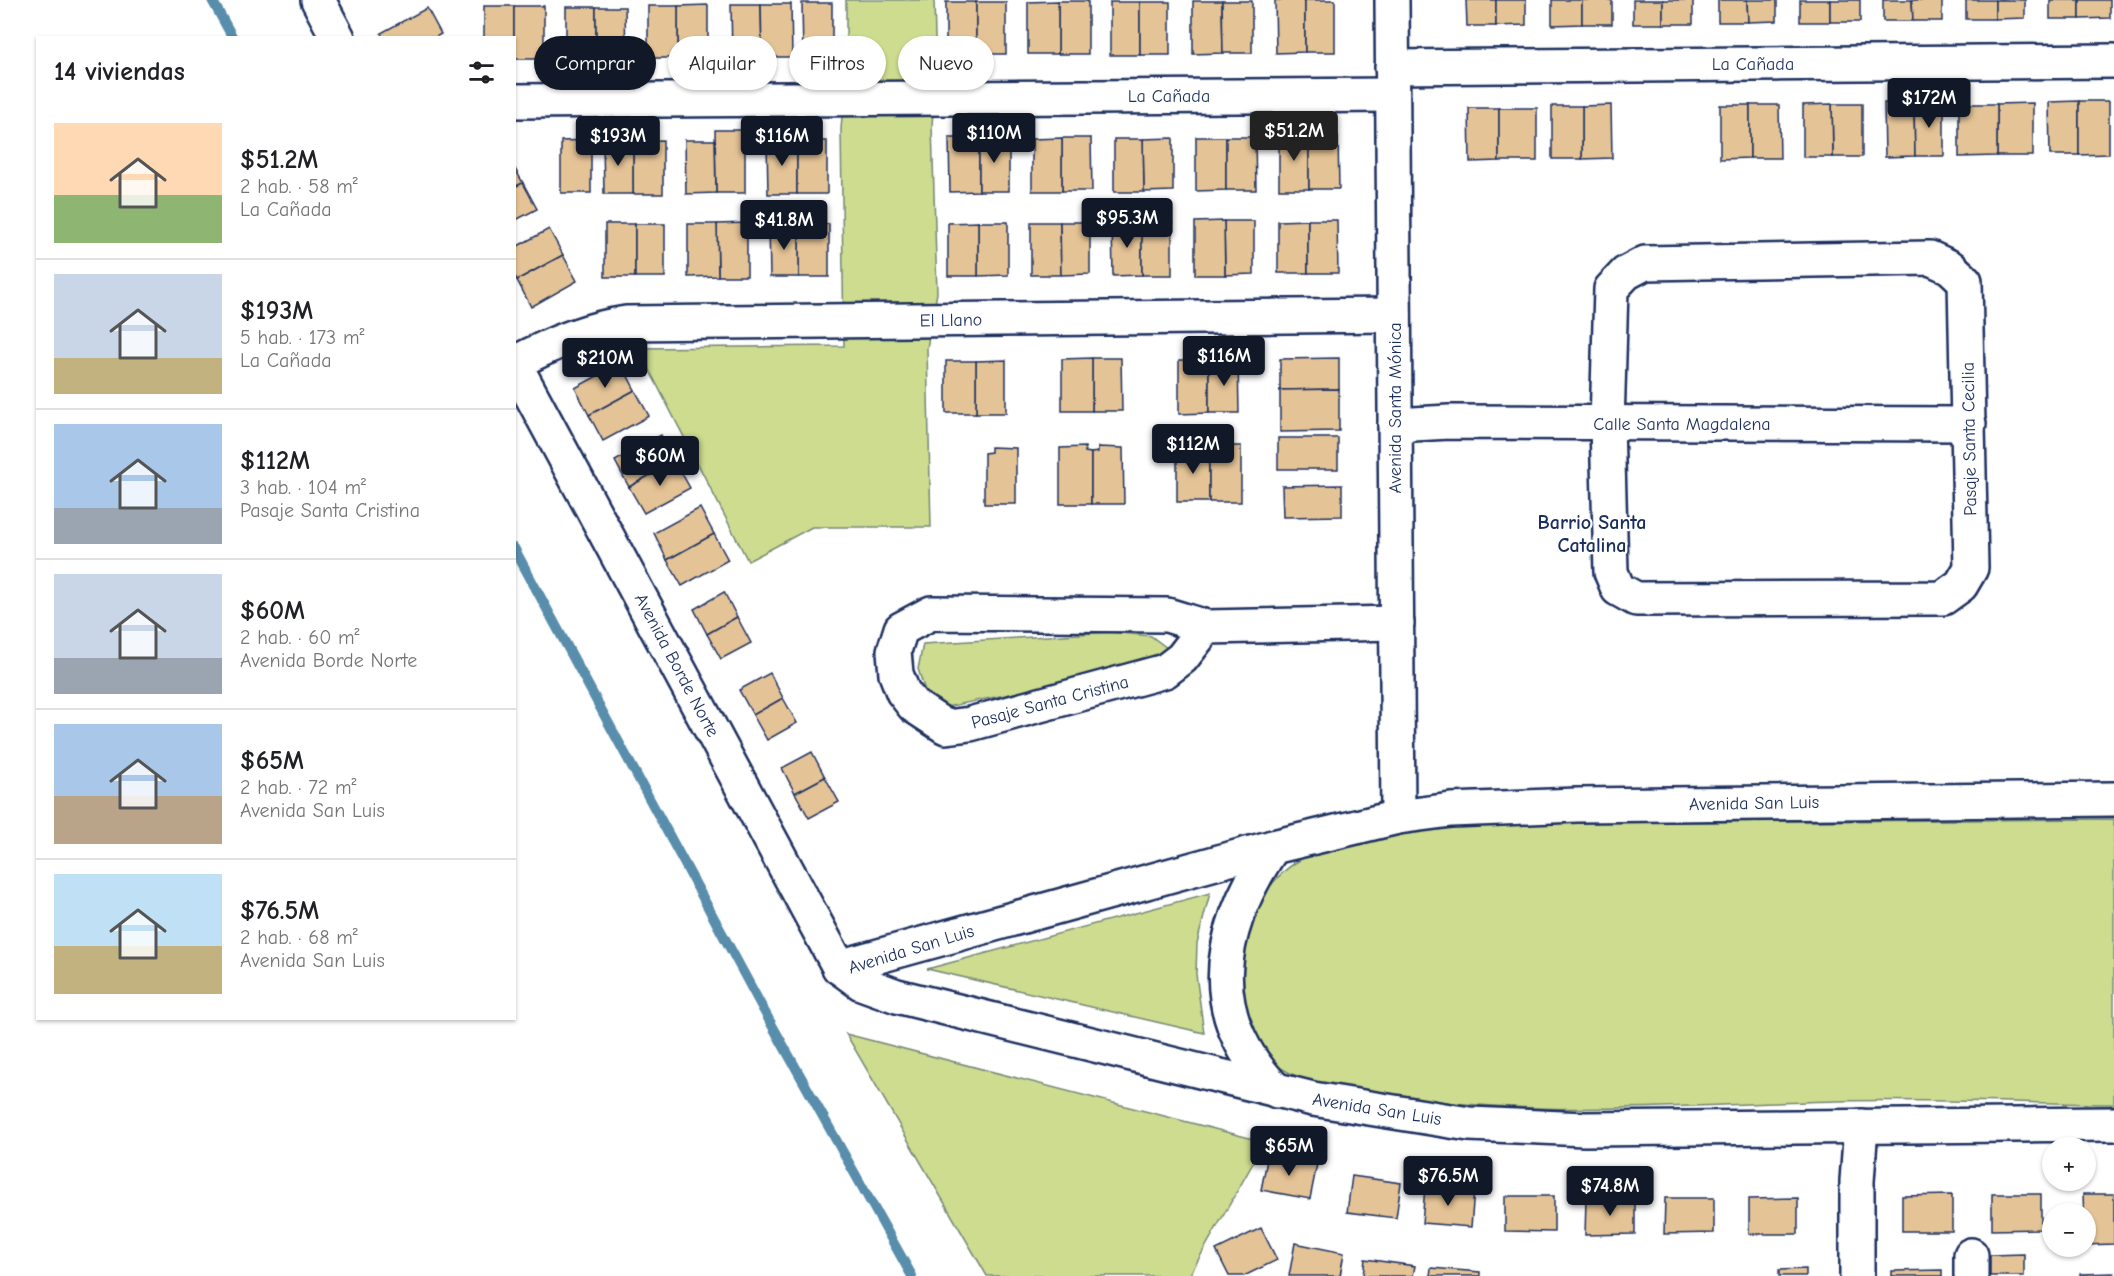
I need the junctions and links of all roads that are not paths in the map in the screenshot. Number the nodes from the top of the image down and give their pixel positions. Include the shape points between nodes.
1 (318, 0) edge
2 (1392, 0) edge
3 (337, 36) edge
4 (2114, 60) edge
5 (1392, 81) junction
6 (516, 101) edge
7 (1394, 315) junction
8 (516, 362) edge
9 (516, 365) edge
10 (1607, 424) junction
11 (1969, 424) junction
12 (1395, 425) junction
13 (1397, 623) junction
14 (1206, 627) junction
15 (2114, 799) edge
16 (1398, 817) junction
17 (1273, 847) junction
18 (840, 967) junction
19 (1277, 1091) junction
20 (2114, 1124) edge
21 (1861, 1126) junction
22 (1857, 1276) edge

1 - 3 street
2 - 5 street, Avenida Santa Mónica
4 - 5 street, La Cañada
5 - 6 street, La Cañada
5 - 7 street, Avenida Santa Mónica
7 - 8 street, El Llano via 626,323 586,331
7 - 12 street, Avenida Santa Mónica
9 - 18 street, Avenida Borde Norte
10 - 11 street, Calle Santa Magdalena
10 - 11 street, Pasaje Santa Cecilia via 1611,289 1635,268 1645,263 1930,258 1950,267 1965,281
10 - 11 street, Pasaje Santa Cecilia via 1611,572 1618,589 1636,599 1943,598 1961,585 1971,568
10 - 12 street, Calle Santa Magdalena
12 - 13 street, Avenida Santa Mónica
13 - 14 street, Pasaje Santa Cristina
13 - 16 street, Avenida Santa Mónica
14 - 14 street, Pasaje Santa Cristina via 1167,615 931,613 901,629 894,651 896,674 914,706 933,720 946,727 970,724 1165,671 1182,658
15 - 16 street, Avenida San Luis via 1577,805 1451,810
16 - 17 street, Avenida San Luis
17 - 18 street, Avenida San Luis
17 - 19 street via 1243,896 1234,923 1227,946 1225,992 1239,1040
18 - 19 street, Avenida San Luis via 861,983 887,993
19 - 21 street, Avenida San Luis via 1420,1118 1527,1128
20 - 21 street, Avenida San Luis
21 - 22 street

